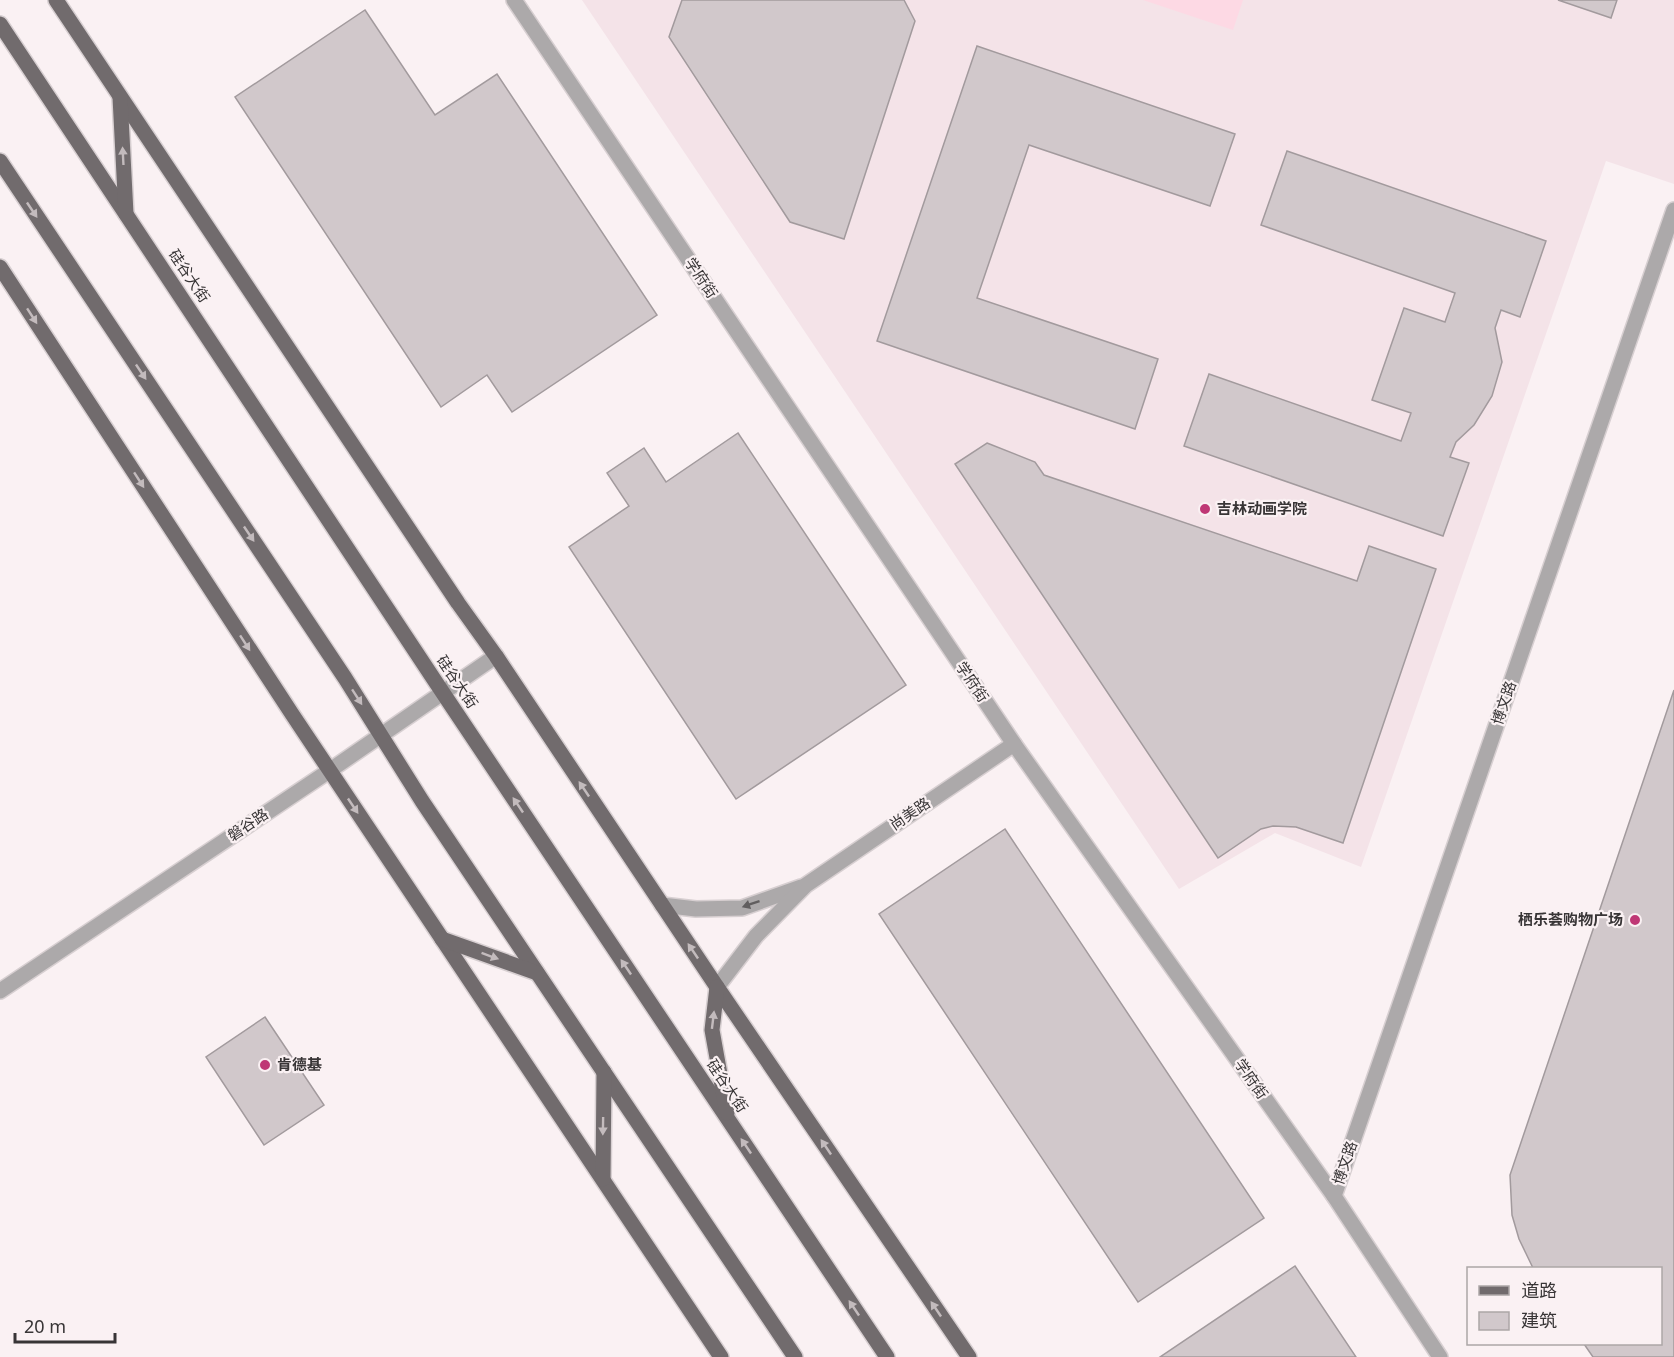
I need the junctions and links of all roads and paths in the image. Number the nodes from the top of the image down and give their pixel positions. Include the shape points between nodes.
1 (56, 0) edge
2 (514, 0) edge
3 (0, 24) edge
4 (120, 96) junction
5 (0, 161) edge
6 (1674, 210) edge
7 (126, 214) junction
8 (1668, 247) edge
9 (0, 267) edge
10 (496, 656) junction
11 (443, 693) junction
12 (381, 736) junction
13 (1014, 744) junction
14 (329, 771) junction
15 (806, 885) junction
16 (662, 905) junction
17 (442, 939) junction
18 (537, 973) junction
19 (717, 987) junction
20 (0, 991) edge
21 (604, 1072) junction
22 (728, 1119) junction
23 (603, 1179) junction
24 (1334, 1196) junction
25 (721, 1357) edge
26 (795, 1357) edge
27 (887, 1357) edge
28 (969, 1357) edge
29 (1440, 1357) edge

1 - 4 main road
2 - 13 street, 学府街
3 - 7 main road, 硅谷大街
7 -> 4 main road
4 - 10 main road
5 -> 12 main road
6 - 8 street, 博文路
7 - 11 main road, 硅谷大街
8 - 24 street, 博文路
9 -> 14 main road
10 - 11 street, 磐谷路
16 -> 10 main road
11 - 12 street, 磐谷路
22 -> 11 main road, 硅谷大街
12 - 14 street, 磐谷路
12 - 18 main road
13 - 15 street, 尚美路
13 - 24 street, 学府街
14 -> 17 main road
14 - 20 street, 磐谷路
15 -> 16 street via 742,908
15 - 19 street via 756,936
19 -> 16 main road
17 -> 18 main road
17 - 23 main road
18 - 21 main road
22 -> 19 main road via 712,1030
28 -> 19 main road
21 -> 23 main road
21 - 26 main road
27 -> 22 main road, 硅谷大街
23 - 25 main road
24 - 29 street, 学府街

